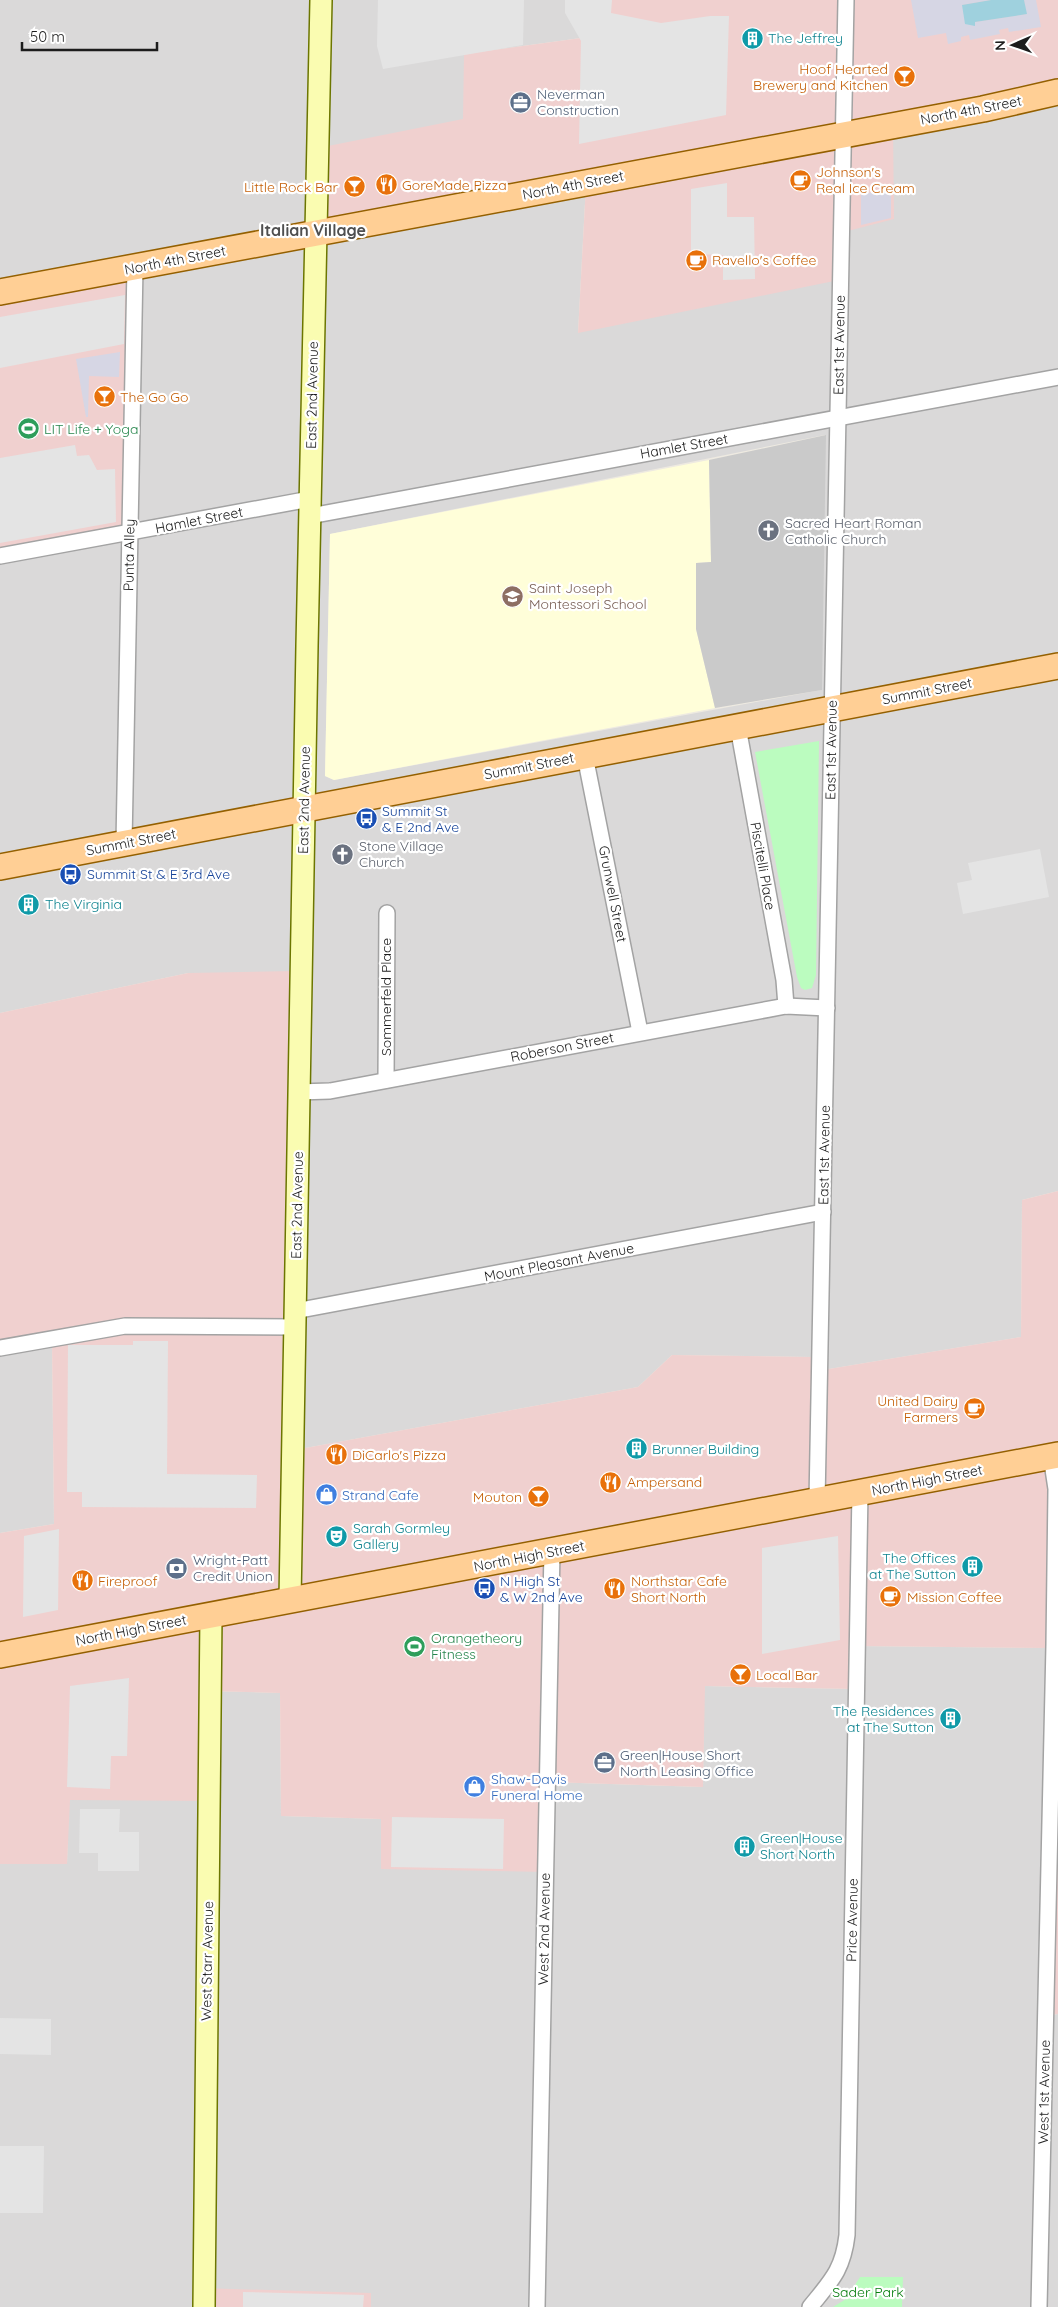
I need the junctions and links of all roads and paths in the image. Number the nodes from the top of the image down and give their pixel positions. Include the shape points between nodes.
1 (321, 0) edge
2 (846, 0) edge
3 (1058, 92) edge
4 (844, 135) junction
5 (316, 233) junction
6 (135, 267) junction
7 (0, 292) edge
8 (1058, 377) edge
9 (838, 417) junction
10 (310, 507) junction
11 (129, 533) junction
12 (0, 556) edge
13 (1058, 666) edge
14 (832, 709) junction
15 (738, 727) junction
16 (585, 756) junction
17 (304, 809) junction
18 (124, 843) junction
19 (0, 867) edge
20 (387, 913) dead end
21 (786, 1006) junction
22 (827, 1008) junction
23 (640, 1032) junction
24 (386, 1080) junction
25 (298, 1092) junction
26 (823, 1212) junction
27 (295, 1319) junction
28 (0, 1348) edge
29 (1054, 1456) edge
30 (860, 1492) junction
31 (817, 1501) junction
32 (552, 1551) junction
33 (290, 1600) junction
34 (211, 1615) junction
35 (0, 1655) edge
36 (1054, 1826) edge
37 (204, 2307) edge
38 (537, 2307) edge
39 (810, 2307) edge
40 (1039, 2307) edge

1 - 5 street, East 2nd Avenue
2 - 4 street, East 1st Avenue
3 - 4 main road, North 4th Street
4 - 5 main road, North 4th Street
4 - 9 street, East 1st Avenue
5 - 6 main road, North 4th Street
5 - 10 street, East 2nd Avenue
6 - 7 main road, North 4th Street
6 - 11 street, Punta Alley
8 - 9 street, Hamlet Street
9 - 10 street, Hamlet Street
9 - 14 street, East 1st Avenue
10 - 11 street, Hamlet Street
10 - 17 street, East 2nd Avenue
11 - 12 street, Hamlet Street
11 - 18 street, Punta Alley
13 - 14 main road, Summit Street
14 - 15 main road, Summit Street
14 - 22 street, East 1st Avenue
15 - 16 main road, Summit Street
15 - 21 street, Piscitelli Place
16 - 17 main road, Summit Street
16 - 23 street, Grunwell Street
17 - 18 main road, Summit Street
17 - 25 street, East 2nd Avenue
18 - 19 main road, Summit Street
20 - 24 street, Sommerfeld Place
21 - 22 street, Roberson Street
21 - 23 street, Roberson Street
22 - 26 street, East 1st Avenue
23 - 24 street, Roberson Street
24 - 25 street, Roberson Street via 330,1091
25 - 27 street, East 2nd Avenue
26 - 27 street, Mount Pleasant Avenue via 319,1308
26 - 31 street, East 1st Avenue
27 - 28 street, Mount Pleasant Avenue via 125,1326
27 - 33 street, East 2nd Avenue
29 - 30 main road, North High Street
29 - 36 street, West 1st Avenue
30 - 31 main road, North High Street
30 - 39 street, Price Avenue via 847,2235 844,2256 835,2276
31 - 32 main road, North High Street
32 - 33 main road, North High Street
32 - 38 street, West 2nd Avenue
33 - 34 main road, North High Street
34 - 35 main road, North High Street
34 - 37 street, West Starr Avenue
36 - 40 street, West 1st Avenue

